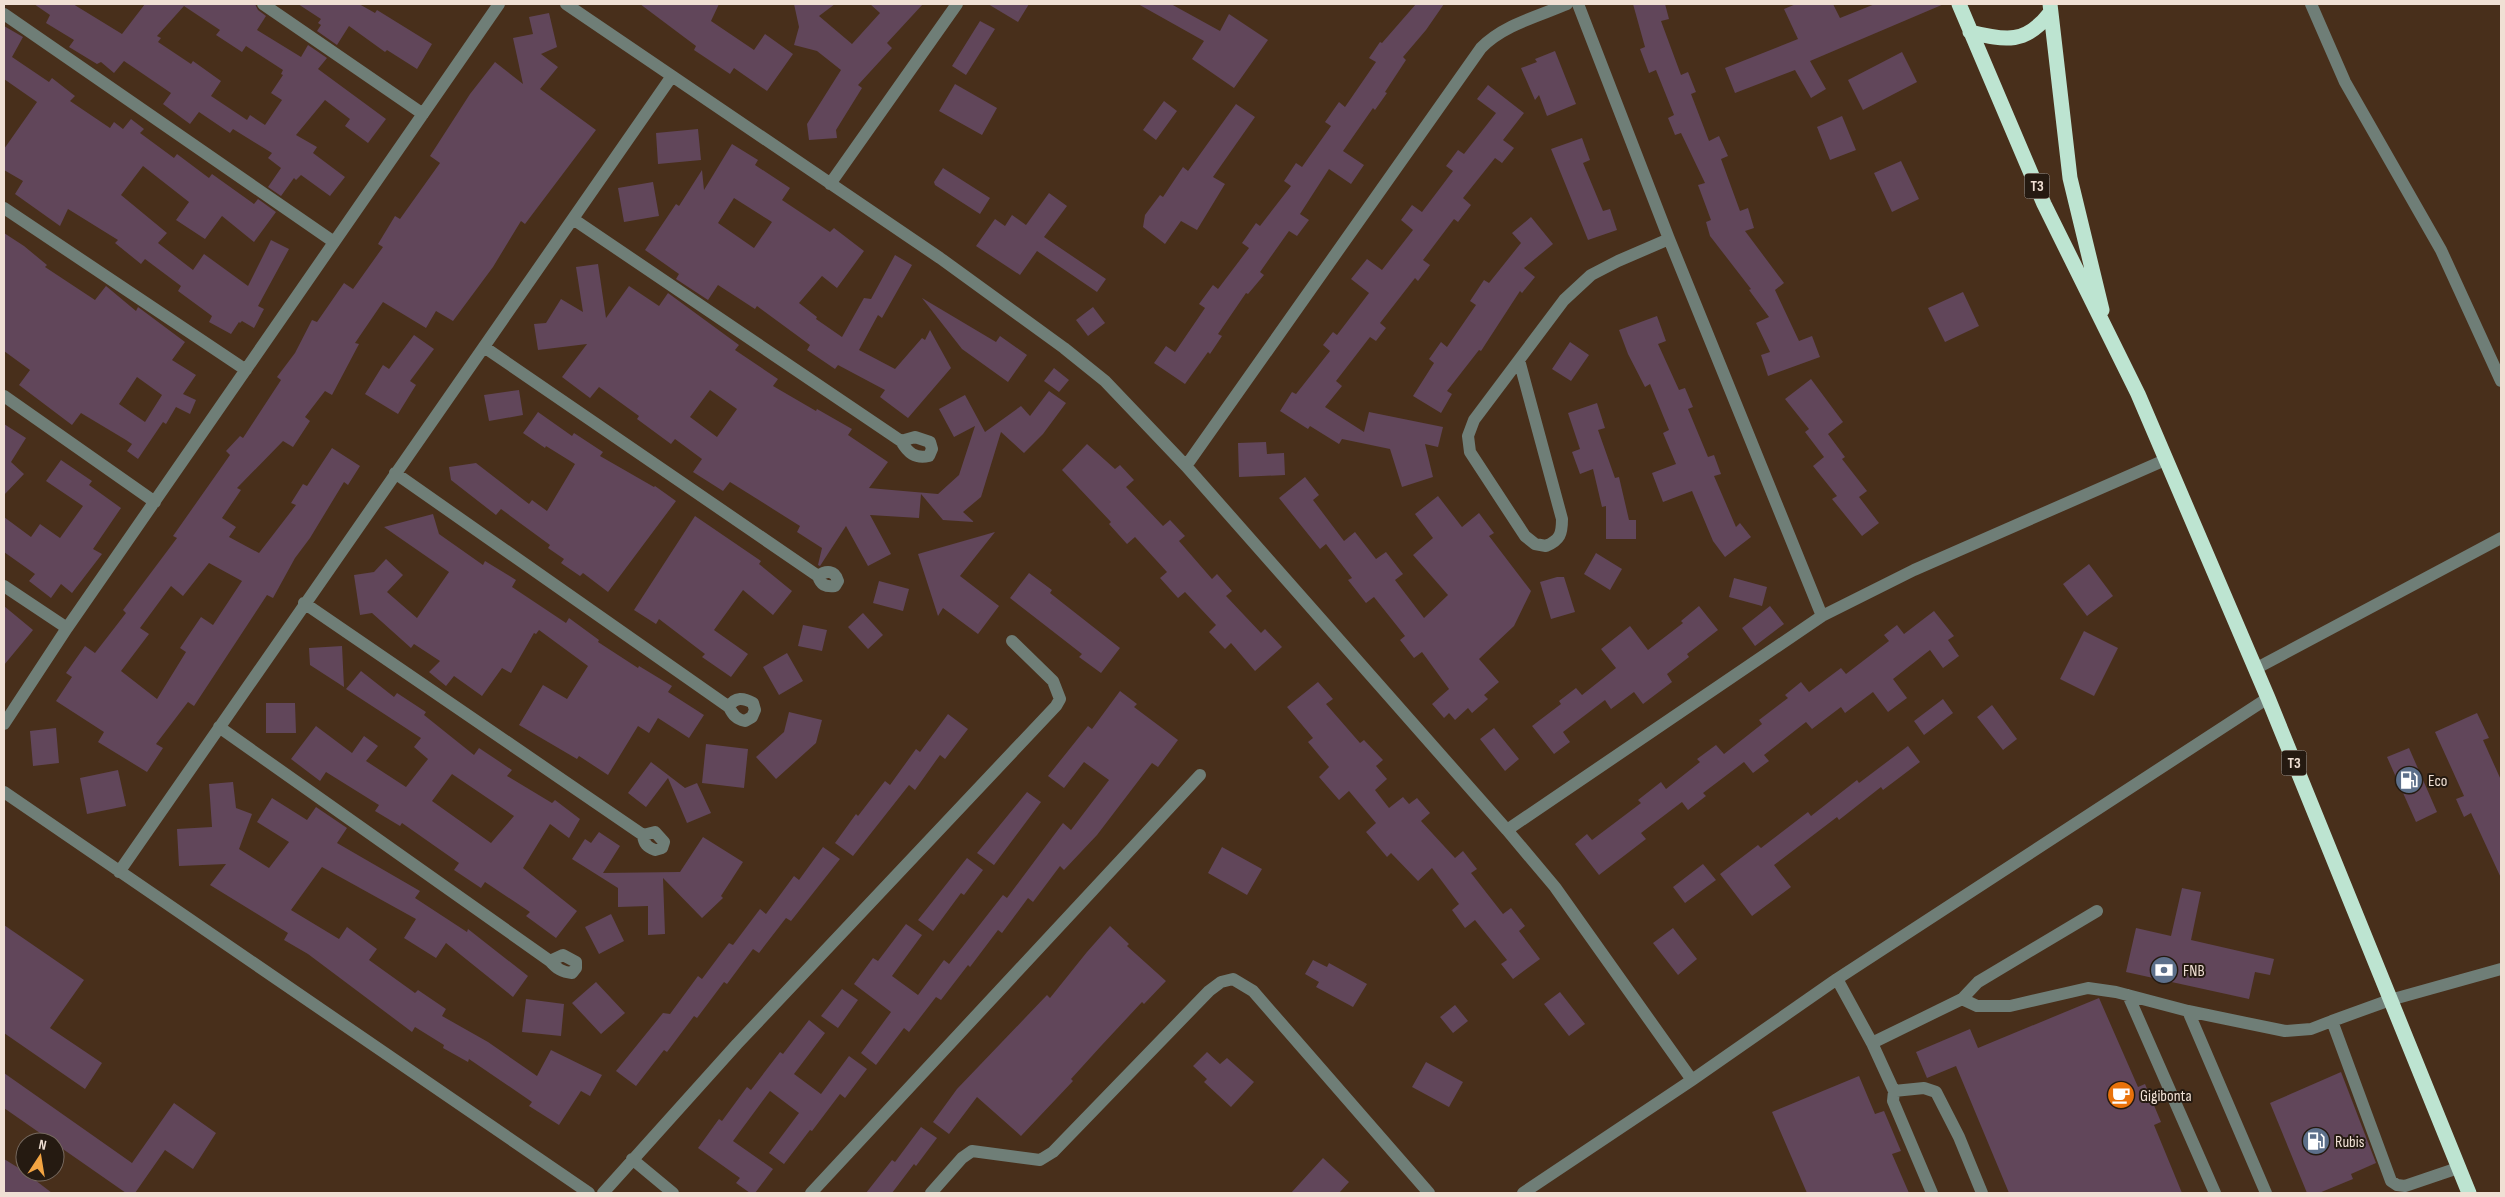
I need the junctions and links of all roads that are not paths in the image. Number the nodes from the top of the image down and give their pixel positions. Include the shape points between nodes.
1 (262, 4) edge
2 (499, 4) edge
3 (566, 4) edge
4 (957, 4) edge
5 (1567, 4) edge
6 (1578, 4) edge
7 (1959, 4) edge
8 (2311, 4) edge
9 (2050, 8) edge
10 (4, 14) edge
11 (1970, 32) junction
12 (672, 76) junction
13 (423, 114) junction
14 (830, 184) junction
15 (4, 208) edge
16 (573, 219) junction
17 (1669, 239) junction
18 (334, 242) junction
19 (2110, 338) junction
20 (484, 347) junction
21 (1519, 360) junction
22 (246, 370) junction
23 (2501, 381) edge
24 (4, 396) edge
25 (901, 442) dead end
26 (2165, 460) junction
27 (1186, 466) junction
28 (395, 473) junction
29 (155, 502) junction
30 (2501, 538) edge
31 (818, 576) dead end
32 (4, 586) edge
33 (304, 603) junction
34 (1822, 616) junction
35 (66, 628) junction
36 (1012, 641) dead end
37 (2255, 669) junction
38 (2268, 698) junction
39 (730, 707) dead end
40 (4, 724) edge
41 (219, 727) junction
42 (1200, 776) dead end
43 (4, 792) edge
44 (1507, 830) junction
45 (642, 835) dead end
46 (119, 872) junction
47 (2097, 911) dead end
48 (550, 961) dead end
49 (2501, 969) edge
50 (1837, 979) junction
51 (2128, 995) junction
52 (1962, 999) junction
53 (2390, 1000) junction
54 (2188, 1011) junction
55 (2332, 1021) junction
56 (1872, 1043) junction
57 (1692, 1080) junction
58 (1894, 1091) junction
59 (632, 1159) junction
60 (2458, 1168) junction
61 (589, 1193) edge
62 (603, 1193) edge
63 (673, 1193) edge
64 (811, 1193) edge
65 (931, 1193) edge
66 (1429, 1193) edge
67 (1522, 1193) edge
68 (1932, 1193) edge
69 (1982, 1193) edge
70 (2215, 1193) edge
71 (2266, 1193) edge
72 (2469, 1193) edge

1 - 13 street
2 - 13 street
3 - 12 street
4 - 14 street
5 - 27 street via 1491,37 1481,48
6 - 17 street
7 - 11 highway, T3
8 - 23 street via 2344,82 2441,250
9 - 11 highway via 2041,25 2016,39
9 - 19 highway, T3 via 2070,178
10 - 18 street
11 - 19 highway, T3 via 2044,204
12 - 14 street
12 - 16 street
13 - 18 street
14 - 27 street via 940,258 1064,348 1105,381
15 - 22 street
16 - 20 street
16 - 25 street
17 - 21 street via 1591,275 1564,300
17 - 34 street
18 - 22 street
19 - 26 highway, T3 via 2138,394
20 - 28 street
20 - 31 street
21 - 21 street via 1474,420 1468,436 1470,452 1526,536 1535,544 1546,546 1562,533 1562,519
22 - 29 street
24 - 29 street
26 - 34 street via 1914,570
26 - 37 highway, T3
27 - 44 street
28 - 33 street
28 - 39 street
29 - 35 street
30 - 37 street
32 - 35 street
33 - 41 street
33 - 45 street
34 - 44 street
35 - 40 street
36 - 59 street via 1053,681 1060,699 1056,706
37 - 38 highway, T3
38 - 50 street
38 - 53 highway, T3
41 - 46 street
41 - 48 street
42 - 64 street
43 - 46 street
44 - 57 street via 1555,888
46 - 61 street
47 - 52 street via 1978,982
49 - 53 street
50 - 56 street
50 - 57 street
51 - 52 street via 2088,988 1990,1008
51 - 54 street
51 - 70 street
52 - 56 street
53 - 55 street
53 - 60 highway, T3
54 - 55 street via 2285,1031 2311,1029
54 - 71 street
55 - 60 street via 2391,1181 2405,1186
56 - 58 street
57 - 67 street
58 - 68 street via 1893,1101
58 - 69 street via 1924,1088 1936,1092 1959,1136
59 - 62 street
59 - 63 street
60 - 72 highway, T3
65 - 66 street via 972,1151 1040,1160 1053,1152 1209,991 1232,979 1253,991

